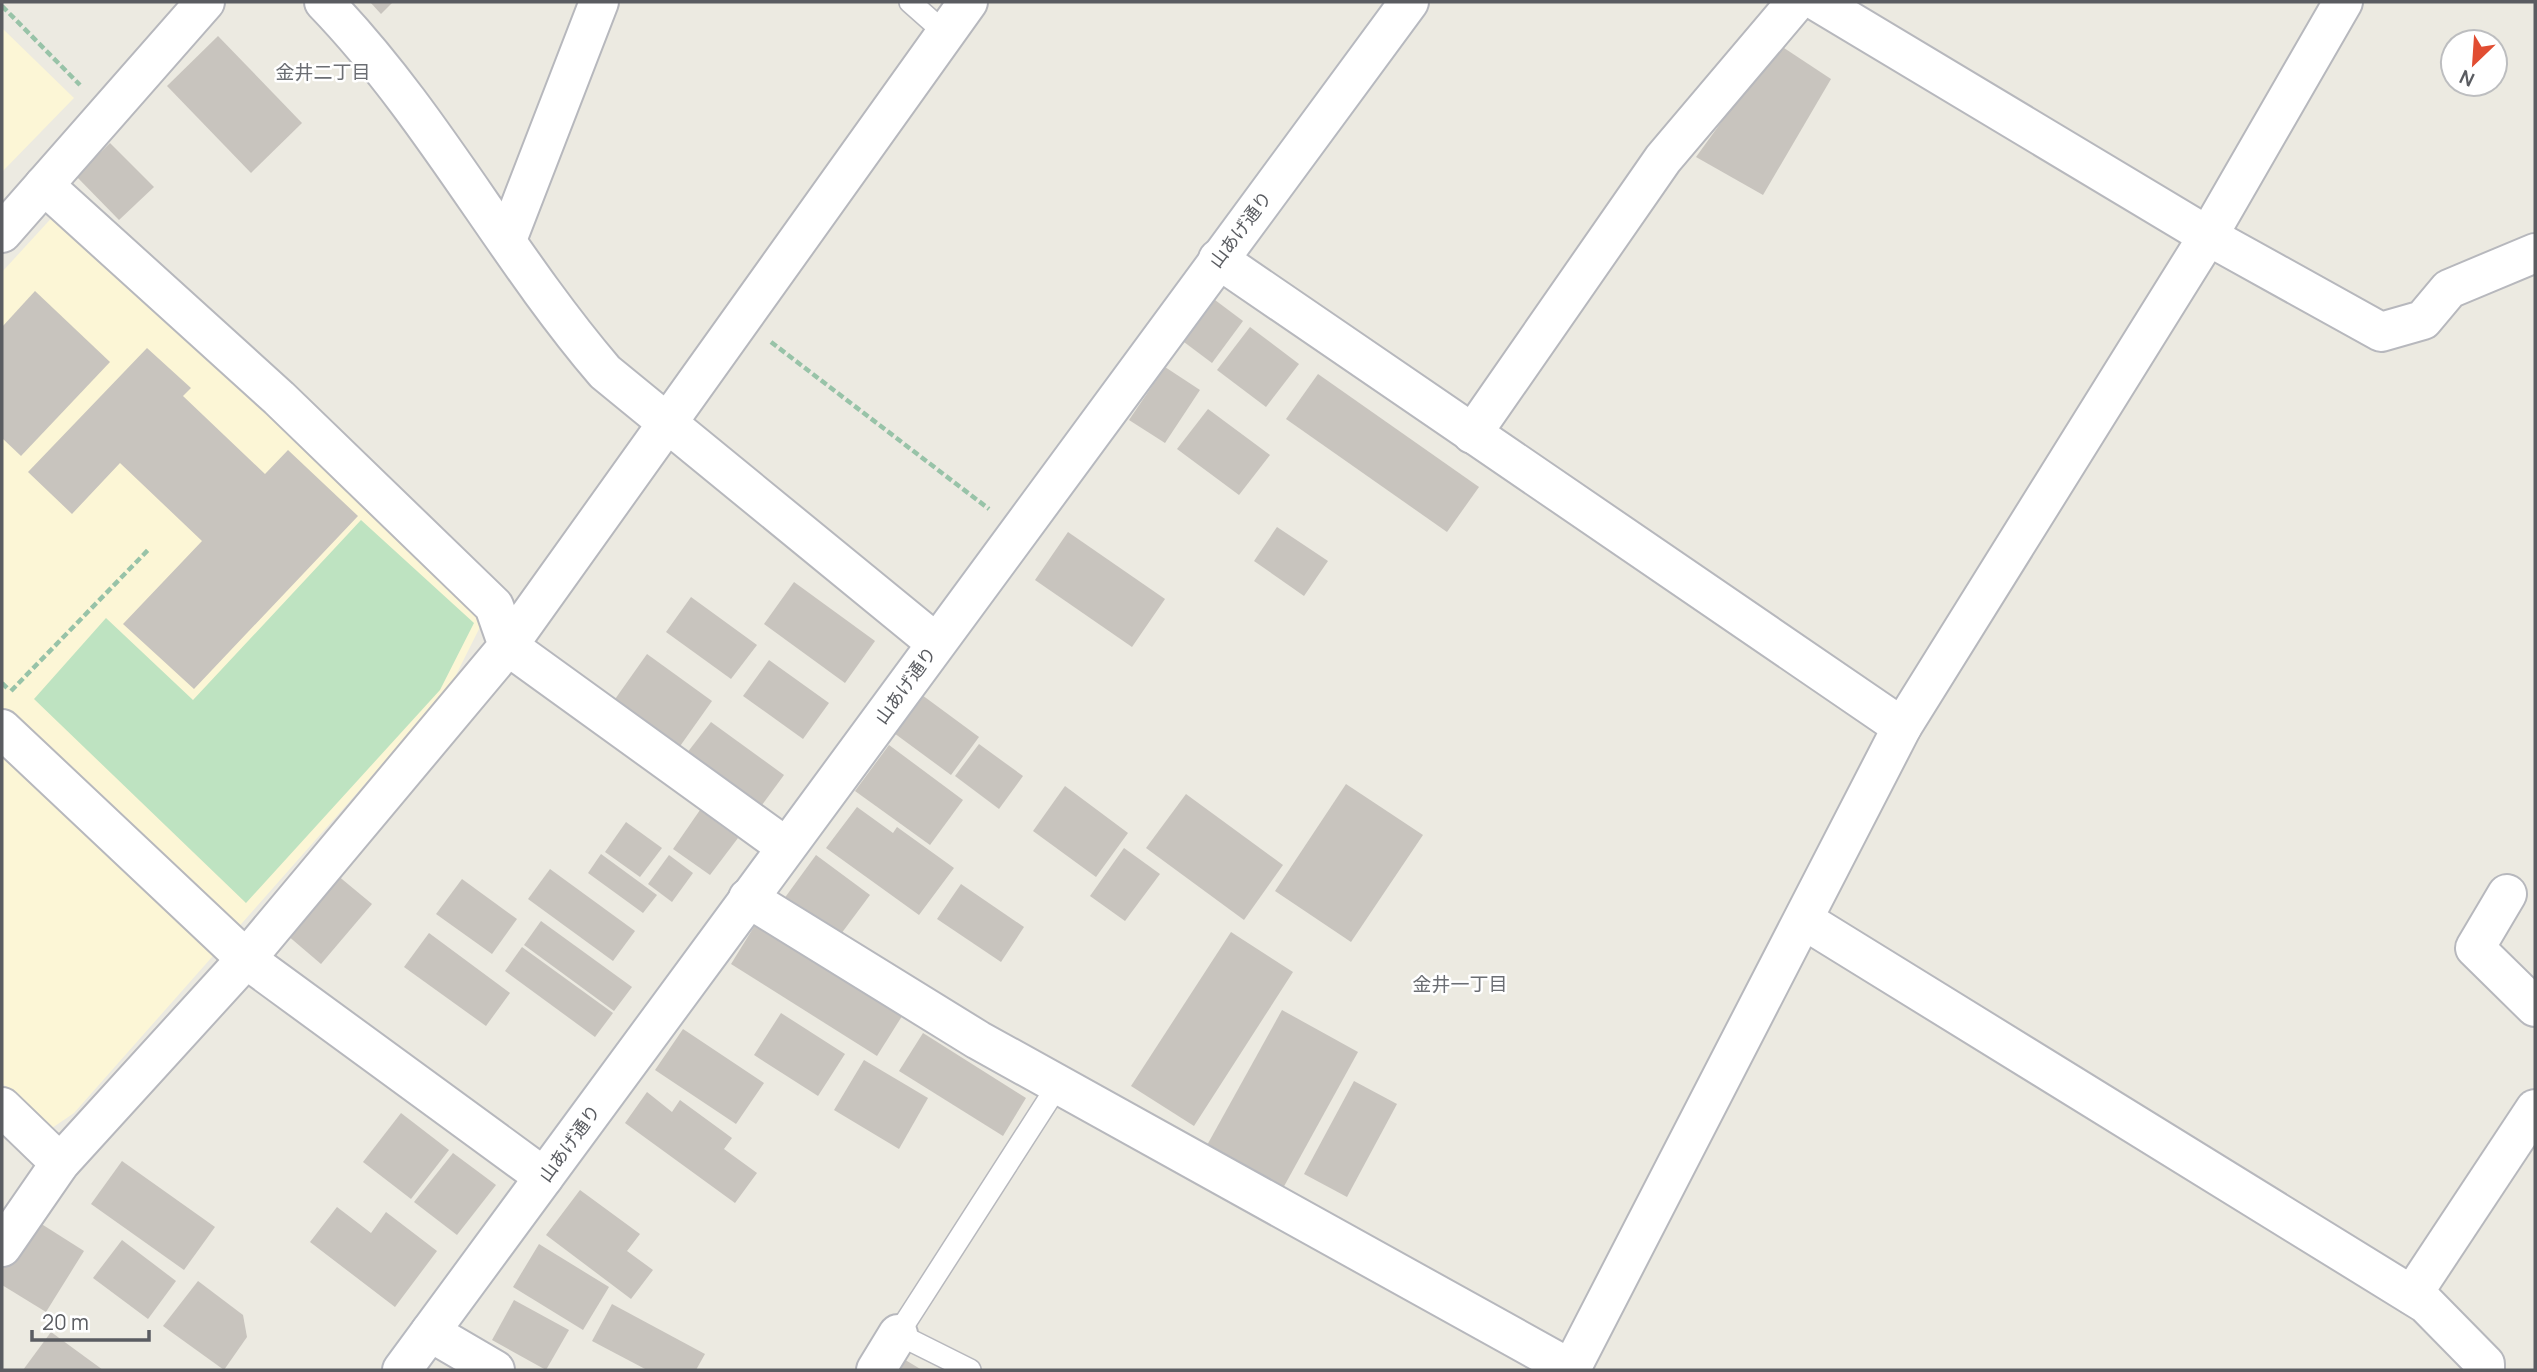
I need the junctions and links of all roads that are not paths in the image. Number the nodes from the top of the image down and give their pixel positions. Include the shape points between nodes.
1 (205, 2) edge
2 (324, 2) edge
3 (599, 2) edge
4 (910, 2) edge
5 (968, 2) edge
6 (1409, 2) edge
7 (1796, 2) edge
8 (1818, 2) edge
9 (2343, 2) edge
10 (945, 33) junction
11 (44, 185) junction
12 (2, 233) edge
13 (2208, 236) junction
14 (507, 240) junction
15 (2535, 253) edge
16 (1218, 259) junction
17 (665, 422) junction
18 (1472, 434) junction
19 (936, 643) junction
20 (508, 646) junction
21 (1902, 727) junction
22 (2, 729) edge
23 (786, 847) junction
24 (2507, 894) dead end
25 (748, 898) junction
26 (1804, 920) junction
27 (246, 959) junction
28 (2535, 1007) edge
29 (1059, 1085) junction
30 (2, 1107) edge
31 (2535, 1109) edge
32 (60, 1163) junction
33 (544, 1177) junction
34 (2, 1247) edge
35 (2412, 1295) junction
36 (430, 1332) junction
37 (898, 1334) junction
38 (402, 1370) edge
39 (495, 1370) edge
40 (876, 1370) edge
41 (970, 1370) edge
42 (1572, 1370) edge
43 (2485, 1370) edge

1 - 11 street
2 - 14 street via 416,108
3 - 14 street
4 - 10 lane
5 - 10 street
6 - 16 street, 山あげ通り
7 - 18 street via 1663,159
8 - 13 street
9 - 13 street
10 - 17 street
11 - 12 street
11 - 20 street via 279,398 494,606
13 - 15 street via 2381,332 2423,320 2449,289
13 - 21 street
14 - 17 street via 565,326 604,372
16 - 18 street
16 - 19 street, 山あげ通り
17 - 19 street
17 - 20 street
18 - 21 street
19 - 23 street, 山あげ通り
20 - 23 street
20 - 27 street
21 - 26 street
22 - 27 street
23 - 25 street, 山あげ通り
24 - 28 street via 2475,948
25 - 29 street
25 - 33 street, 山あげ通り
26 - 35 street
26 - 42 street
27 - 32 street
27 - 33 street
29 - 37 lane
29 - 42 street
30 - 32 street
31 - 35 street
32 - 34 street
33 - 36 street, 山あげ通り
35 - 43 street via 2485,1364
36 - 38 street, 山あげ通り
36 - 39 street
37 - 40 street
37 - 41 lane

